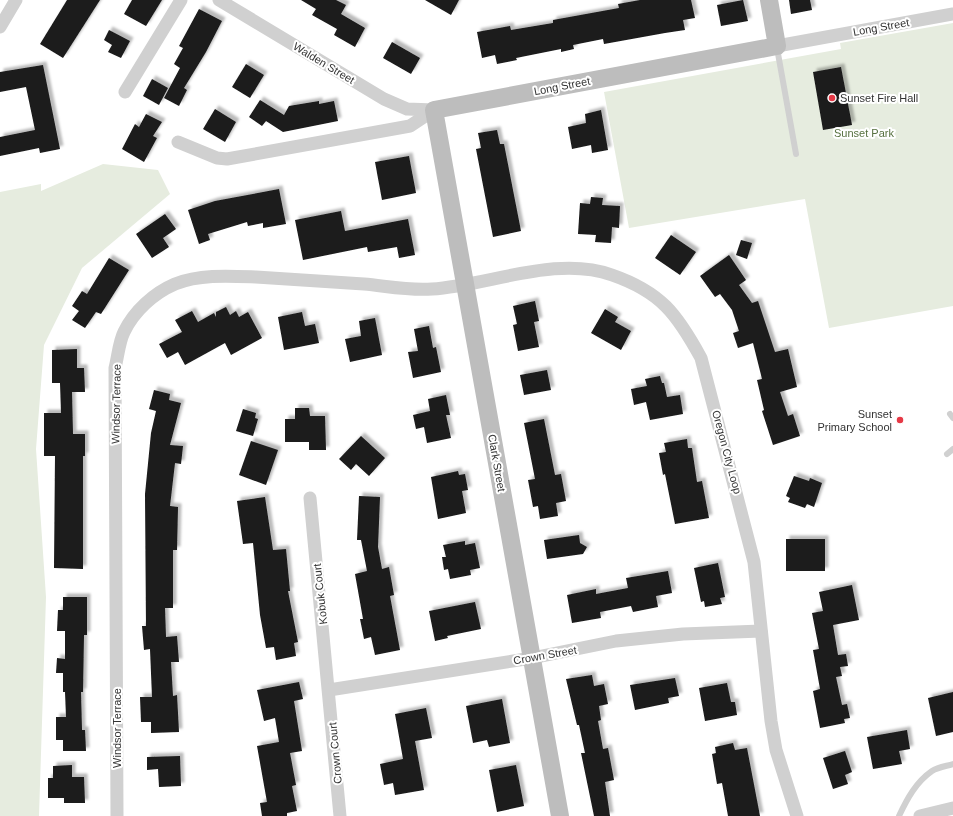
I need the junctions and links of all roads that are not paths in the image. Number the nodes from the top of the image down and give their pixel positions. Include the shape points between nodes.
1 (16, 0) edge
2 (181, 0) edge
3 (219, 0) edge
4 (769, 0) edge
5 (953, 14) edge
6 (0, 27) edge
7 (776, 46) junction
8 (125, 92) dead end
9 (434, 110) junction
10 (178, 142) dead end
11 (796, 154) dead end
12 (466, 286) junction
13 (953, 448) edge
14 (947, 454) dead end
15 (310, 498) dead end
16 (761, 631) junction
17 (532, 658) junction
18 (329, 690) junction
19 (953, 764) edge
20 (953, 808) edge
21 (117, 816) edge
22 (340, 816) edge
23 (560, 816) edge
24 (797, 816) edge
25 (899, 816) edge
26 (920, 816) edge

1 - 6 street
2 - 8 street
3 - 9 street, Walden Street via 384,99 407,109
4 - 7 street
5 - 7 street, Long Street
7 - 9 street, Long Street
7 - 11 lane
9 - 10 street, Long Street via 410,126 227,159 217,158
9 - 12 street, Clark Street
12 - 16 street, Oregon City Loop via 561,267 590,268 640,287 655,295 670,310 688,332 701,358 754,562
12 - 17 street, Clark Street
12 - 21 street, Windsor Terrace via 430,290 267,278 210,277 188,280 163,290 142,306 124,332 115,368
13 - 14 lane
15 - 18 street, Kobuk Court
16 - 17 street, Crown Street via 616,641
16 - 24 street, Oregon City Loop via 776,750
17 - 18 street, Crown Street
17 - 23 street, Clark Street
18 - 22 street, Crown Court
19 - 25 lane via 933,770 917,784
20 - 26 street

